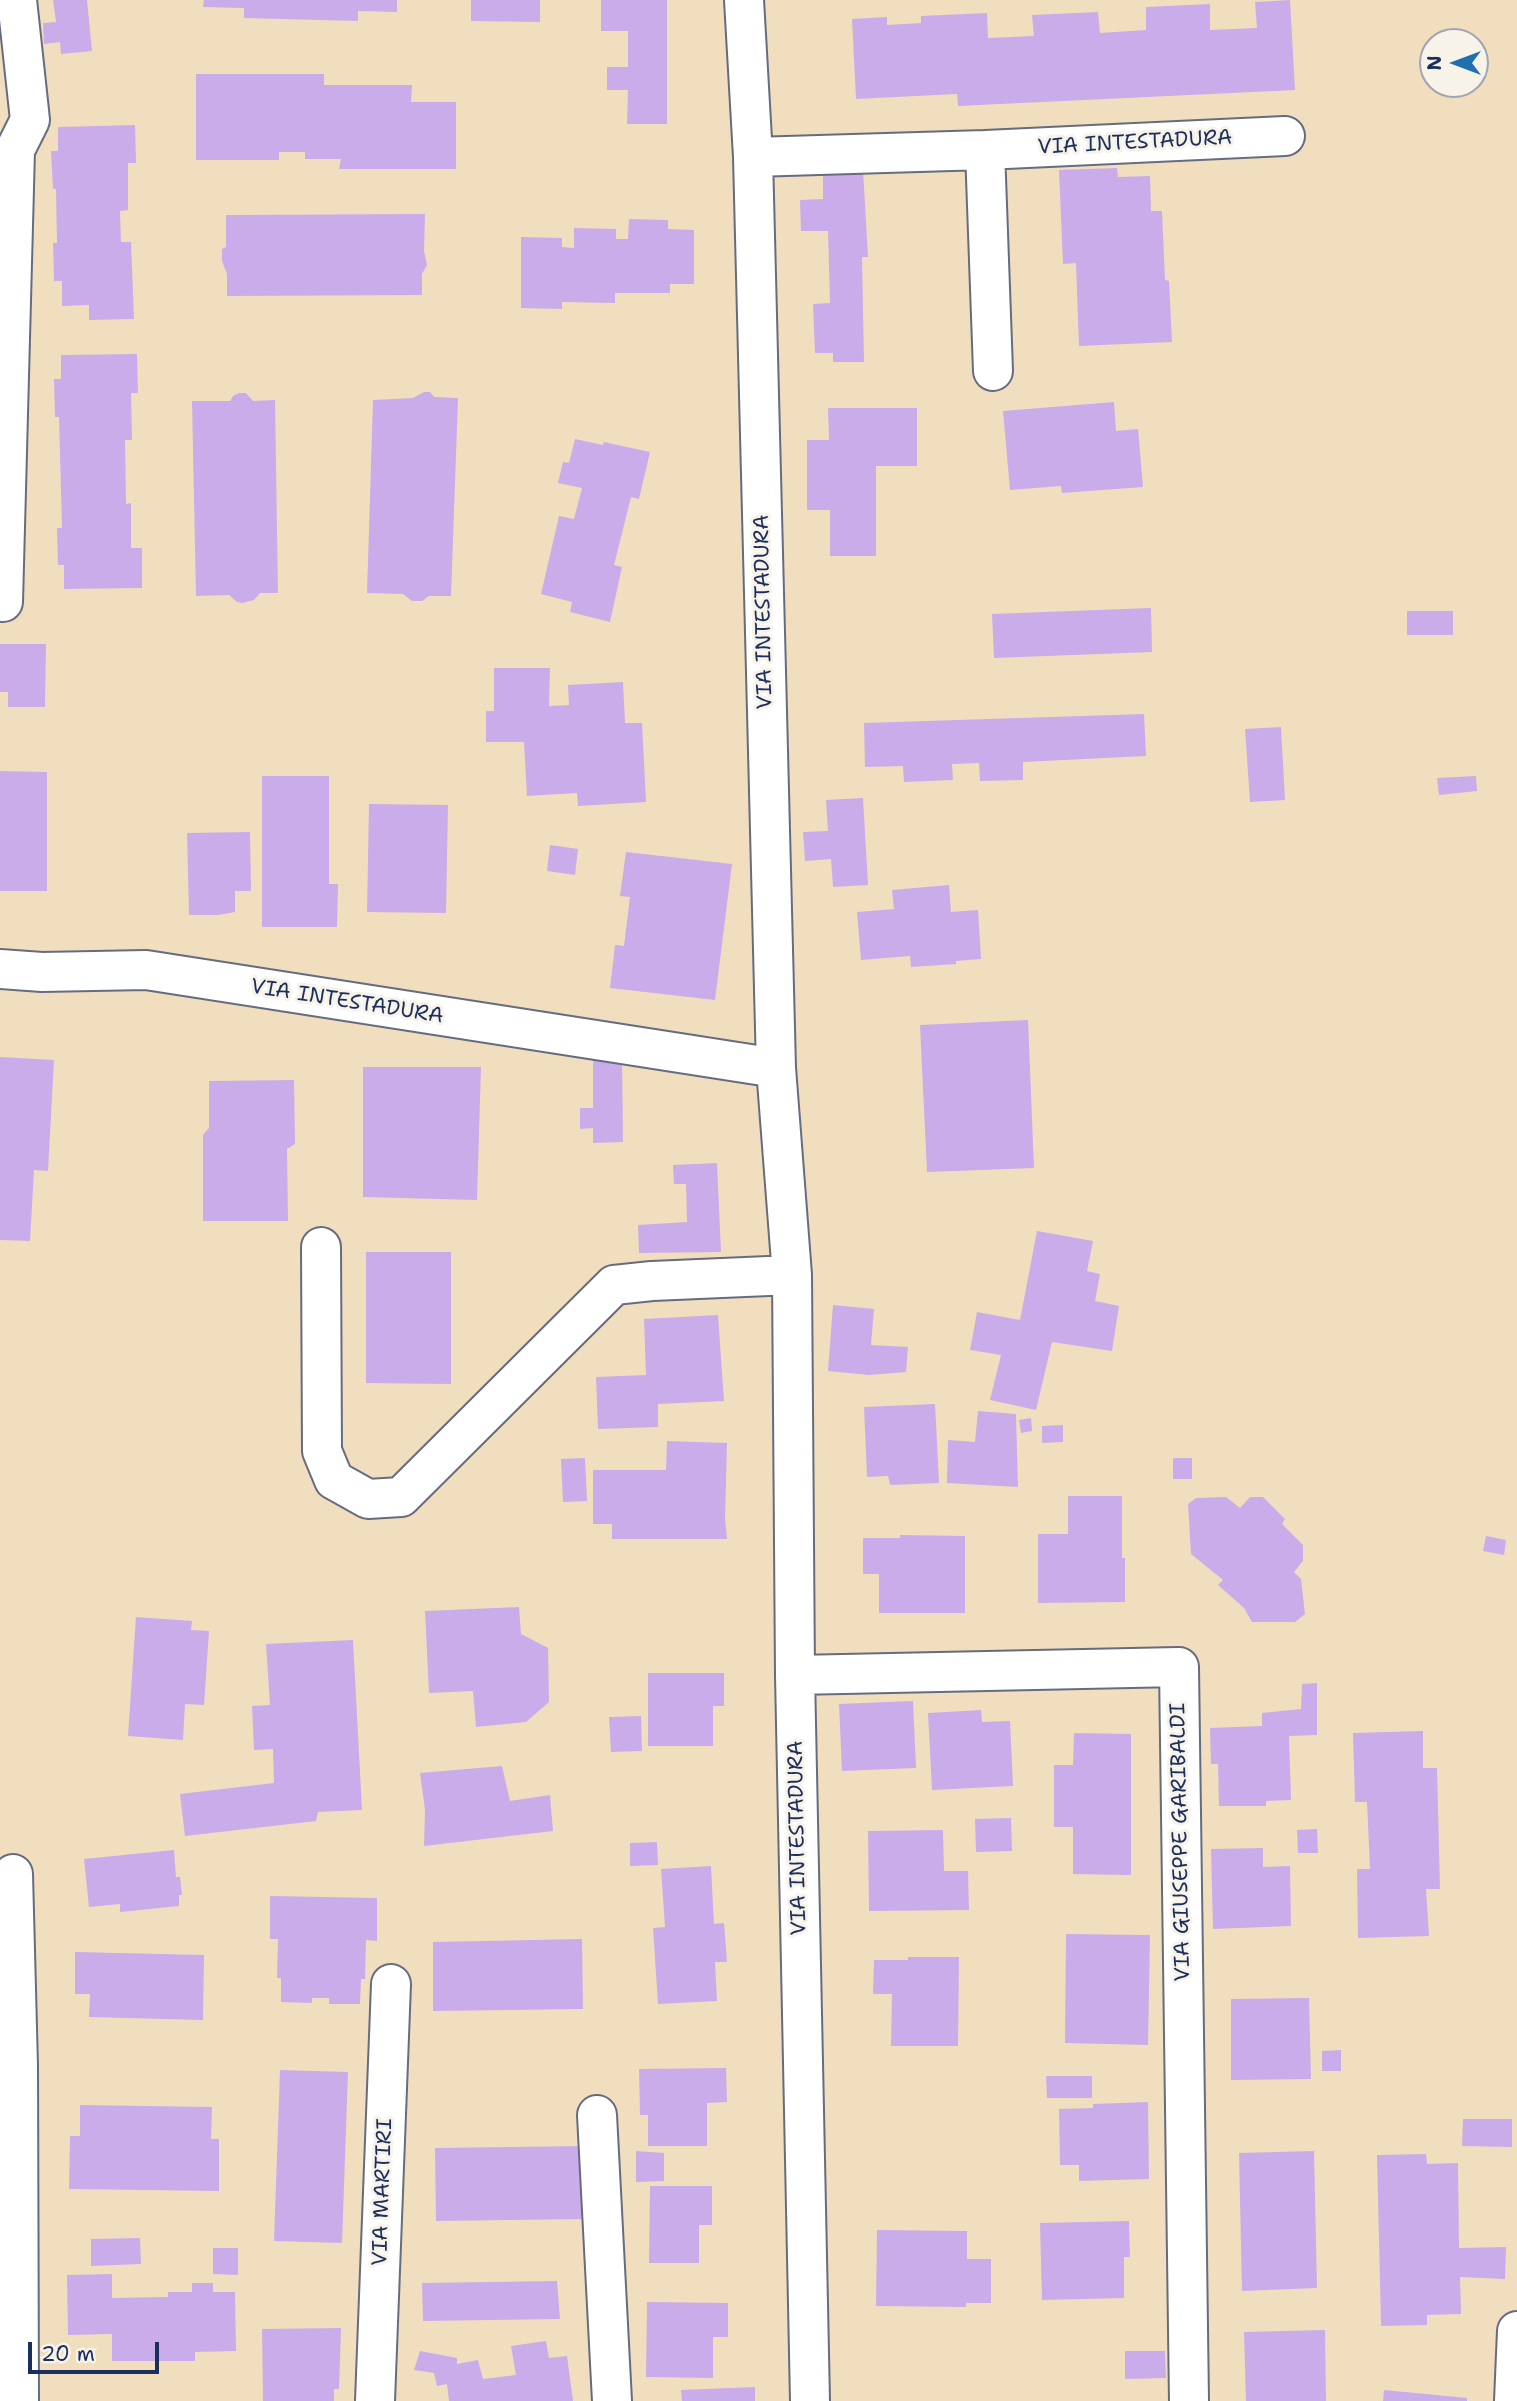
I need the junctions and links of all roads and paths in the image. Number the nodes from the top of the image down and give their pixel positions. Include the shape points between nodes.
1 (17, 0) edge
2 (744, 0) edge
3 (1284, 136) dead end
4 (985, 150) junction
5 (753, 157) junction
6 (993, 371) dead end
7 (3, 601) dead end
8 (0, 969) edge
9 (776, 1068) junction
10 (321, 1247) dead end
11 (792, 1276) junction
12 (795, 1675) junction
13 (13, 1874) dead end
14 (391, 1984) dead end
15 (597, 2115) dead end
16 (1517, 2331) edge
17 (19, 2401) edge
18 (375, 2401) edge
19 (612, 2401) edge
20 (810, 2401) edge
21 (1189, 2401) edge
22 (1514, 2401) edge

1 - 7 street via 30,120 15,150
2 - 5 street, VIA INTESTADURA
3 - 4 street, VIA INTESTADURA
4 - 5 street, VIA INTESTADURA
4 - 6 street
5 - 9 street, VIA INTESTADURA
8 - 9 street, VIA INTESTADURA via 146,970
9 - 11 street, VIA INTESTADURA
10 - 11 street via 322,1451 334,1480 368,1499 401,1497 614,1285
11 - 12 street, VIA INTESTADURA
12 - 20 street, VIA INTESTADURA
12 - 21 street, VIA GIUSEPPE GARIBALDI via 1179,1667
13 - 17 street
14 - 18 street, VIA MARTIRI
15 - 19 street
16 - 22 street

